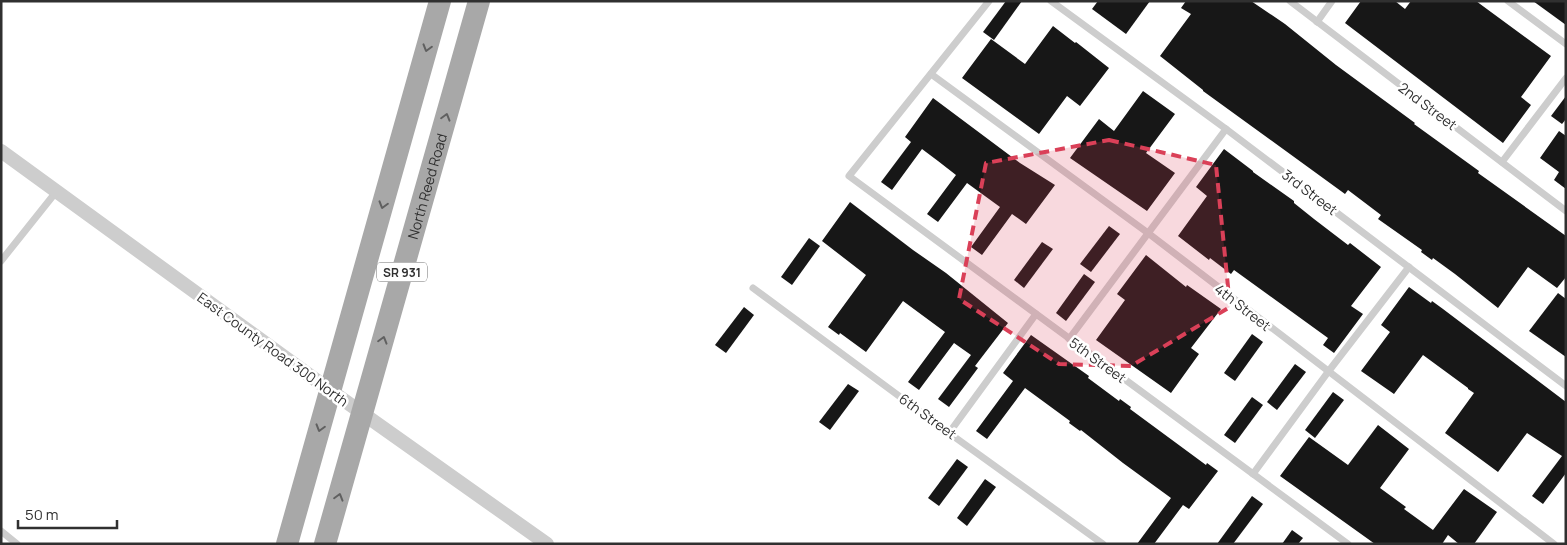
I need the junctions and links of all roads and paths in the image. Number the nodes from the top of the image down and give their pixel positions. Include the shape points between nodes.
1 (440, 1) edge
2 (479, 1) edge
3 (989, 1) edge
4 (1051, 1) edge
5 (1290, 1) edge
6 (1332, 1) edge
7 (1508, 1) edge
8 (1317, 22) junction
9 (1566, 44) edge
10 (931, 74) junction
11 (1566, 78) edge
12 (1226, 129) junction
13 (1, 151) edge
14 (1502, 162) junction
15 (56, 192) junction
16 (1566, 211) edge
17 (1148, 233) junction
18 (1, 261) edge
19 (1409, 267) junction
20 (753, 288) dead end
21 (1036, 314) junction
22 (1070, 339) junction
23 (1328, 372) junction
24 (1566, 386) edge
25 (331, 391) junction
26 (362, 413) junction
27 (949, 433) junction
28 (1253, 474) junction
29 (1, 531) edge
30 (17, 544) edge
31 (287, 544) edge
32 (325, 544) edge
33 (547, 544) edge
34 (1104, 544) edge
35 (1348, 544) edge
36 (1554, 544) edge

1 -> 25 main road, SR 931
26 -> 2 main road, North Reed Road / SR 931
3 - 10 lane
4 - 12 lane, 3rd Street
5 - 8 lane, 2nd Street
6 - 8 lane
7 - 9 lane
8 - 14 lane, 2nd Street
10 - 17 lane, 4th Street
10 - 21 lane, 5th Street via 849,176
11 - 14 lane
12 - 17 lane
12 - 19 lane, 3rd Street
13 - 15 street, East County Road 300 North
14 - 16 lane, 2nd Street
15 - 18 lane
15 - 25 street, East County Road 300 North
17 - 22 lane
17 - 23 lane, 4th Street
19 - 23 lane
19 - 24 lane, 3rd Street
20 - 27 lane, 6th Street
21 - 22 lane, 5th Street
21 - 27 lane
22 - 28 lane, 5th Street
23 - 28 lane
23 - 36 lane, 4th Street
25 - 26 street, East County Road 300 North
25 -> 31 main road, SR 931
32 -> 26 main road, North Reed Road / SR 931
26 - 33 street, East County Road 300 North
27 - 34 lane, 6th Street
28 - 35 lane, 5th Street
29 - 30 lane

